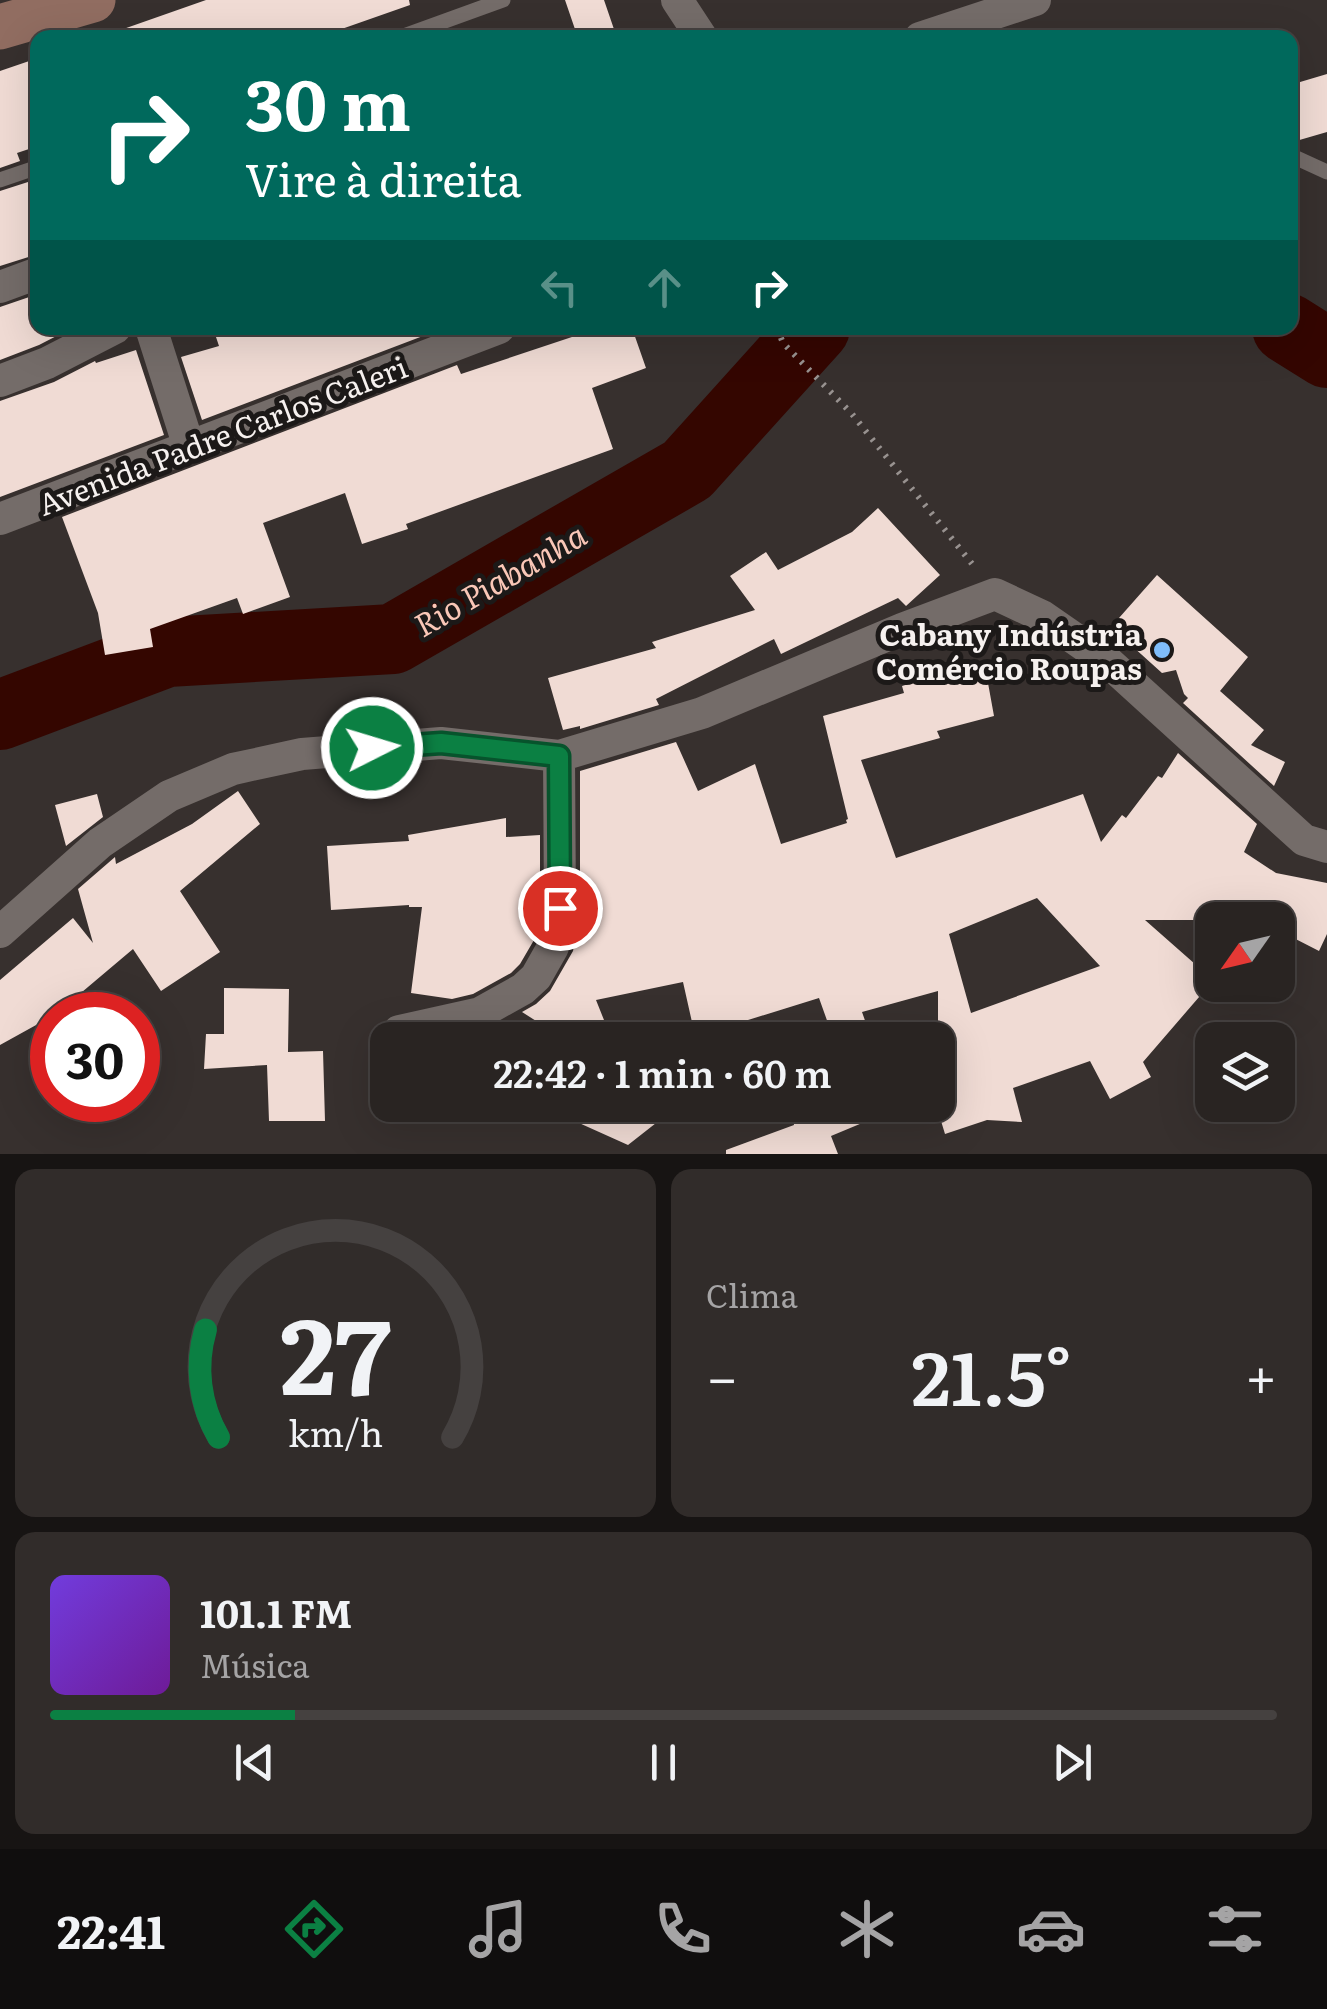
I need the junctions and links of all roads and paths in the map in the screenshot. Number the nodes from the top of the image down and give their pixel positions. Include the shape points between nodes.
1 (93, 0) edge
2 (503, 0) edge
3 (677, 0) edge
4 (1035, 0) edge
5 (0, 27) edge
6 (420, 30) edge
7 (688, 30) edge
8 (944, 30) edge
9 (1298, 158) edge
10 (1322, 166) edge
11 (30, 170) edge
12 (0, 180) edge
13 (30, 276) edge
14 (0, 287) edge
15 (103, 335) edge
16 (153, 335) edge
17 (482, 335) edge
18 (780, 335) edge
19 (0, 381) edge
20 (189, 447) junction
21 (0, 519) edge
22 (995, 594) junction
23 (559, 756) junction
24 (1327, 847) edge
25 (0, 932) edge
26 (440, 1022) edge

1 - 5 street
2 - 6 lane
3 - 7 street
4 - 8 street
9 - 10 lane
11 - 12 lane
13 - 14 street
15 - 19 street
16 - 20 street
17 - 20 street, Avenida Padre Carlos Caleri
18 - 22 path
20 - 21 street, Avenida Padre Carlos Caleri
22 - 23 street via 702,713
22 - 24 street via 1042,616 1107,661 1291,830
23 - 25 street via 441,743 302,754 233,769 169,796 100,843
23 - 26 street via 554,947 523,989 480,1013

